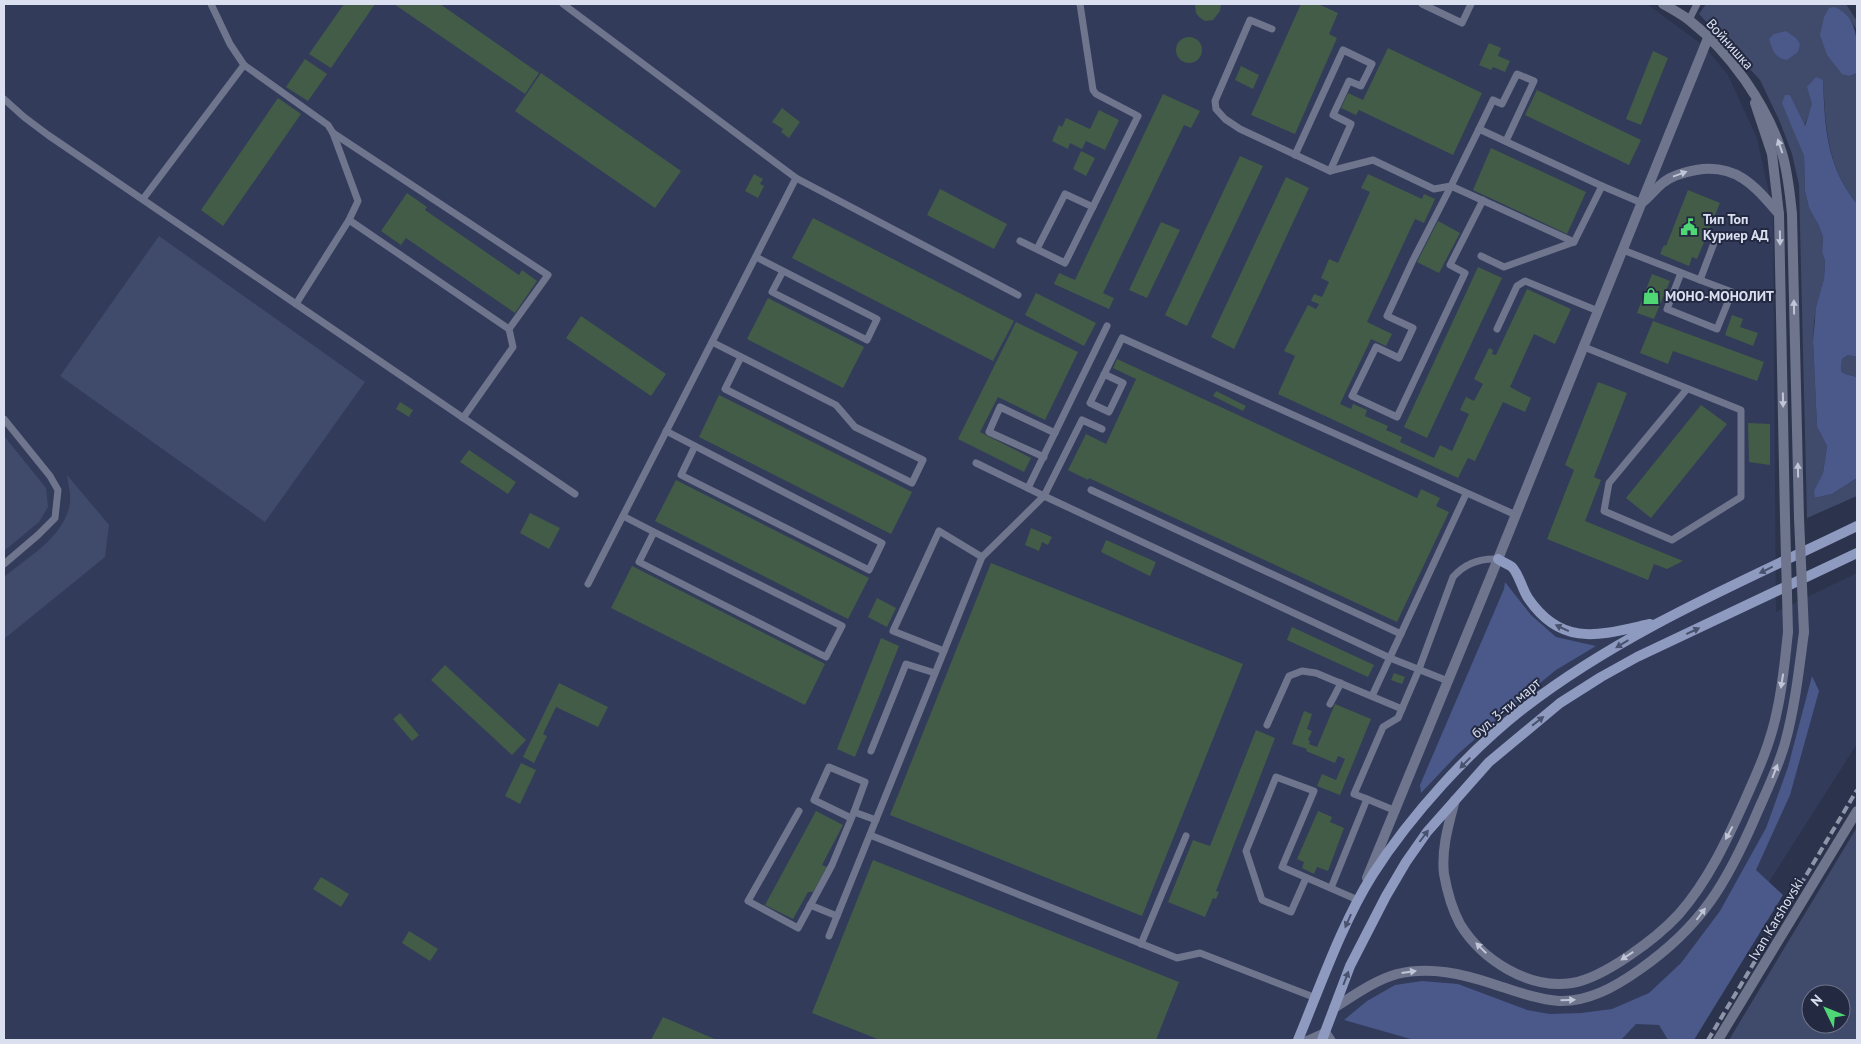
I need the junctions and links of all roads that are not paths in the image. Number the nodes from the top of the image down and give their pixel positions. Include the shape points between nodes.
1 (211, 4) edge
2 (563, 4) edge
3 (1080, 4) edge
4 (1422, 4) edge
5 (1472, 4) edge
6 (1663, 4) edge
7 (1697, 4) edge
8 (1689, 20) junction
9 (1272, 29) dead end
10 (1708, 38) junction
11 (244, 65) junction
12 (1749, 88) junction
13 (4, 98) edge
14 (1479, 129) junction
15 (333, 133) junction
16 (1506, 141) junction
17 (1295, 155) junction
18 (1330, 171) junction
19 (796, 178) junction
20 (1451, 186) junction
21 (1602, 186) junction
22 (142, 199) junction
23 (1483, 200) junction
24 (1642, 203) junction
25 (1093, 207) junction
26 (1779, 214) junction
27 (349, 220) junction
28 (1020, 241) dead end
29 (1574, 242) junction
30 (1714, 243) dead end
31 (1037, 250) junction
32 (1623, 250) junction
33 (1481, 256) dead end
34 (756, 257) junction
35 (784, 271) junction
36 (1682, 273) junction
37 (1700, 280) junction
38 (1018, 295) dead end
39 (296, 304) junction
40 (1598, 312) junction
41 (1107, 326) dead end
42 (509, 329) junction
43 (1497, 329) dead end
44 (712, 342) junction
45 (1584, 347) junction
46 (741, 356) junction
47 (1104, 374) junction
48 (1687, 388) junction
49 (463, 418) junction
50 (4, 419) edge
51 (1102, 429) dead end
52 (666, 431) junction
53 (1055, 433) junction
54 (695, 446) junction
55 (1044, 457) junction
56 (976, 463) dead end
57 (1028, 488) junction
58 (1091, 490) dead end
59 (575, 494) dead end
60 (1466, 494) junction
61 (1044, 496) junction
62 (1516, 515) junction
63 (623, 516) junction
64 (1857, 526) edge
65 (654, 532) junction
66 (1857, 554) edge
67 (982, 557) junction
68 (1498, 559) junction
69 (4, 564) edge
70 (588, 584) dead end
71 (1661, 621) junction
72 (1402, 634) junction
73 (944, 651) junction
74 (1390, 658) junction
75 (1419, 669) junction
76 (935, 673) junction
77 (1448, 681) junction
78 (1341, 683) junction
79 (1372, 696) junction
80 (1330, 704) dead end
81 (1402, 709) junction
82 (1267, 725) dead end
83 (872, 751) dead end
84 (1367, 799) junction
85 (1455, 800) junction
86 (799, 811) dead end
87 (1396, 811) junction
88 (1857, 811) edge
89 (852, 815) junction
90 (876, 820) junction
91 (870, 835) junction
92 (1186, 836) dead end
93 (1306, 878) junction
94 (1331, 888) junction
95 (1358, 900) junction
96 (810, 905) junction
97 (837, 916) junction
98 (829, 936) dead end
99 (1141, 944) junction
100 (1316, 998) junction
101 (1334, 1008) junction
102 (1324, 1036) edge
103 (1298, 1040) edge
104 (1306, 1040) edge
105 (1332, 1040) edge
106 (1718, 1040) edge

1 - 11 lane
2 - 19 lane
3 - 25 lane via 1092,90 1138,116
4 - 5 lane via 1462,23
6 - 8 street, Войнишка
7 - 8 lane
8 - 10 street, Войнишка
9 - 17 lane via 1250,20 1216,101 1216,109 1240,130
10 - 12 street, Войнишка via 1734,65
10 - 24 street
11 - 15 lane via 328,125
11 - 22 lane
12 - 26 street via 1772,154
101 -> 12 street, bridge via 1397,974 1438,970 1536,998 1560,1001 1594,995 1628,978 1696,922 1718,892 1750,831 1785,742 1804,632 1790,194 1775,133
13 - 22 lane via 42,130
14 - 16 lane
14 - 16 lane via 1493,100 1502,104 1517,74 1534,81
14 - 20 lane
15 - 27 lane via 358,201
15 - 42 lane via 548,275
16 - 21 lane
17 - 18 lane
17 - 18 lane via 1343,50 1372,64 1361,86 1349,81 1333,115 1351,124
18 - 20 lane via 1373,160 1434,189
19 - 34 lane
19 - 38 lane
20 - 23 lane
20 - 23 lane via 1387,316 1413,328 1399,358 1376,347 1352,396 1396,417 1465,273 1450,265
21 - 24 lane
21 - 29 lane
22 - 39 lane
23 - 29 lane
24 -> 26 street via 1675,176 1715,168 1740,176 1753,185
24 - 32 street
25 - 31 lane via 1065,194
25 - 31 lane via 1065,263
26 -> 85 street, bridge via 1788,632 1772,732 1738,815 1704,882 1678,915 1652,939 1604,970 1573,983 1558,984 1518,974 1498,964 1479,947 1461,925 1450,903 1444,873 1446,831
27 - 39 lane
27 - 42 lane
28 - 31 lane
29 - 33 lane via 1504,267
30 - 37 lane
32 - 36 lane
32 - 40 street
34 - 35 lane
34 - 44 lane
35 - 35 lane via 772,292 867,340 877,319
36 - 37 lane
36 - 37 lane via 1666,309 1717,328 1732,292
39 - 49 lane
40 - 43 lane via 1525,281 1517,286
40 - 45 street
41 - 53 lane
42 - 49 lane via 513,347
44 - 46 lane
44 - 52 lane
45 - 48 lane
45 - 62 street
46 - 46 lane via 725,389 912,483 923,460 855,427 836,405
47 - 47 lane via 1090,403 1109,412 1123,383
47 - 60 lane via 1122,338
48 - 48 lane via 1609,483 1604,512 1672,540 1741,497 1741,410
49 - 59 lane
50 - 69 lane via 58,490 55,518
51 - 61 lane via 1082,420
52 - 54 lane
52 - 63 lane
53 - 55 lane
53 - 55 lane via 1000,407 989,432
54 - 54 lane via 681,475 869,570 882,543
55 - 57 lane
56 - 57 lane
57 - 61 lane
58 - 72 lane
60 - 62 lane
60 - 72 lane
61 - 67 lane
61 - 74 lane
62 - 68 street
63 - 65 lane
63 - 70 lane
64 -> 71 main road, бул. 3-ти март
65 - 65 lane via 639,562 826,657 842,626
85 -> 66 main road via 1489,762 1527,729 1601,677
67 - 73 lane
67 - 73 lane via 939,531 893,631
71 -> 68 main road via 1601,634 1568,631 1541,615 1512,568
68 - 75 lane via 1484,559 1471,564 1453,577
68 - 77 street
71 -> 95 main road, бул. 3-ти март via 1575,672 1497,731 1417,815
72 - 74 lane
73 - 76 lane
74 - 75 lane
74 - 79 lane
75 - 77 lane
75 - 81 lane
76 - 83 lane via 906,664
76 - 90 lane
77 - 87 street
78 - 79 lane
78 - 80 lane
78 - 82 lane via 1316,672 1294,673 1289,676
79 - 81 lane
81 - 84 lane via 1398,718 1383,727 1354,794
84 - 87 lane
84 - 94 lane
101 -> 85 main road via 1350,966 1386,896 1427,832
86 - 96 lane via 748,901 798,928
87 - 95 street
88 - 106 street, Ivan Karshovski
89 - 89 lane via 814,800 829,767 866,782
89 - 90 lane
89 - 96 lane via 832,864
90 - 91 lane
91 - 97 lane
91 - 99 lane
92 - 99 lane
93 - 93 lane via 1291,912 1262,900 1246,851 1276,777 1314,790 1282,867
93 - 94 lane
94 - 95 lane
95 -> 100 main road, бул. 3-ти март
96 - 97 lane
97 - 98 lane
99 - 100 lane via 1177,958 1200,953
100 - 103 main road, бул. 3-ти март
101 - 102 main road
102 - 104 lane
102 - 105 lane

